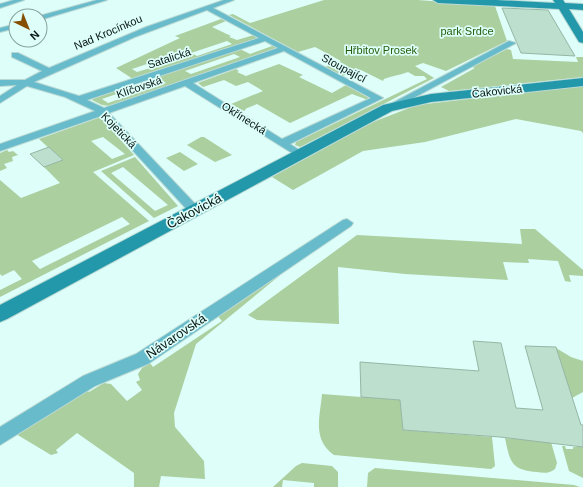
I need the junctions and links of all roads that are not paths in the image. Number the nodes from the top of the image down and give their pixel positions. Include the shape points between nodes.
1 (21, 0) edge
2 (104, 0) edge
3 (231, 0) edge
4 (438, 0) edge
5 (495, 0) edge
6 (565, 3) edge
7 (583, 4) edge
8 (0, 6) edge
9 (207, 7) junction
10 (583, 7) edge
11 (48, 16) edge
12 (583, 23) edge
13 (266, 38) junction
14 (583, 40) edge
15 (512, 43) dead end
16 (285, 48) junction
17 (15, 55) dead end
18 (48, 71) junction
19 (187, 82) junction
20 (583, 82) edge
21 (0, 83) edge
22 (23, 84) junction
23 (80, 99) junction
24 (0, 100) edge
25 (388, 108) junction
26 (103, 112) junction
27 (283, 143) junction
28 (0, 148) edge
29 (300, 155) junction
30 (195, 211) junction
31 (347, 223) dead end
32 (0, 314) edge
33 (0, 437) edge

1 - 8 street
2 - 11 street
3 - 9 street, Nad Krocínkou
4 - 6 main road
5 - 6 main road
6 - 7 main road
6 - 10 main road
6 - 12 main road
6 - 14 main road
9 - 13 street, Stoupající
9 - 18 street, Nad Krocínkou via 156,25
13 - 16 street, Stoupající
13 - 23 street, Satalická
15 - 25 street, Čakovická
16 - 19 street, Klíčovská
16 - 27 street, Stoupající via 378,98
17 - 18 street
18 - 22 street, Nad Krocínkou
19 - 26 street, Klíčovská
19 - 27 street, Okřínecká
20 - 25 main road, Čakovická via 431,98
21 - 22 street, Kojetická
22 - 23 street, Kojetická
22 - 24 street, Nad Krocínkou
23 - 26 street, Kojetická
25 - 29 main road, Čakovická
26 - 28 street, Klíčovská
26 - 30 street, Kojetická
27 - 29 street, Okřínecká
29 - 30 main road, Čakovická
30 - 32 main road, Čakovická
31 - 33 street, Návarovská via 142,359 89,381

